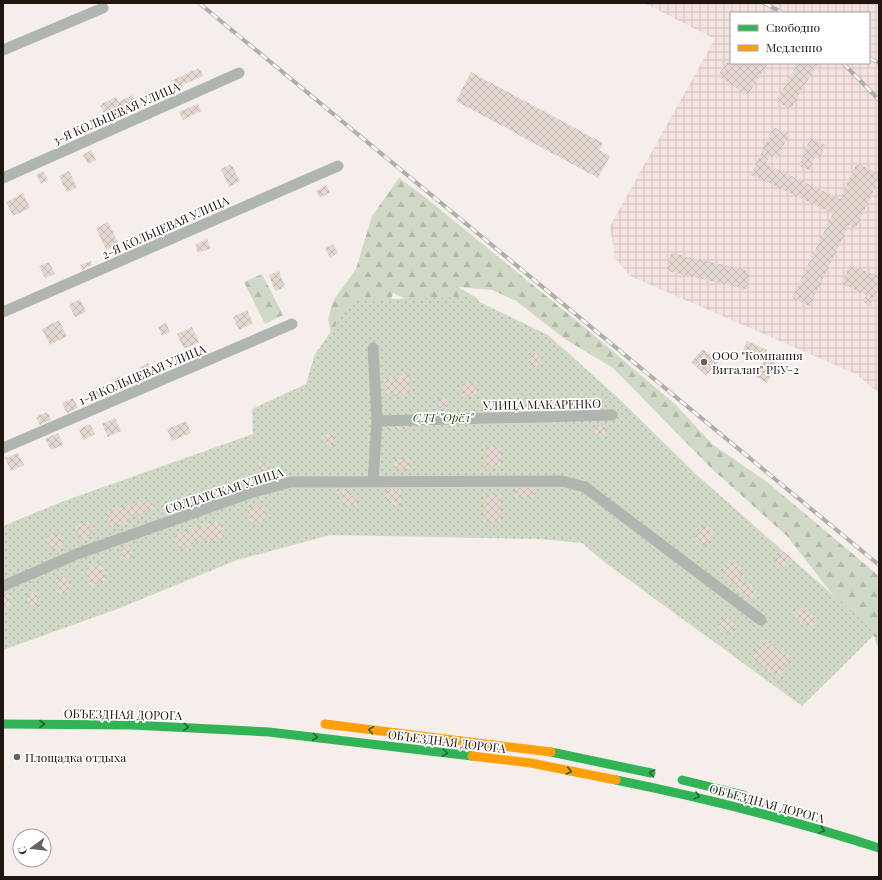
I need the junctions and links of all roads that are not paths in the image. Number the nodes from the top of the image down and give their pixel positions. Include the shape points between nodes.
1 (103, 8) dead end
2 (3, 50) edge
3 (239, 72) dead end
4 (338, 166) dead end
5 (3, 178) edge
6 (3, 312) edge
7 (292, 324) dead end
8 (373, 348) dead end
9 (612, 415) dead end
10 (377, 421) junction
11 (3, 448) edge
12 (373, 482) junction
13 (3, 586) edge
14 (761, 620) dead end
15 (3, 724) edge
16 (317, 724) dead end
17 (657, 774) dead end
18 (673, 778) dead end
19 (755, 798) dead end
20 (879, 848) edge

1 - 2 street
3 - 5 street, 3-Я КОЛЬЦЕВАЯ УЛИЦА
4 - 6 street, 2-Я КОЛЬЦЕВАЯ УЛИЦА
7 - 11 street, 1-Я КОЛЬЦЕВАЯ УЛИЦА
8 - 10 street
9 - 10 street, УЛИЦА МАКАРЕНКО
10 - 12 street
12 - 13 street, СОЛДАТСКАЯ УЛИЦА via 291,482 250,493 78,554
12 - 14 street, СОЛДАТСКАЯ УЛИЦА via 562,481 585,487
15 -> 20 highway, ОБЪЕЗДНАЯ ДОРОГА via 132,725 269,732 531,763 691,795
17 -> 16 highway, ОБЪЕЗДНАЯ ДОРОГА via 535,749
18 - 19 highway, ОБЪЕЗДНАЯ ДОРОГА

